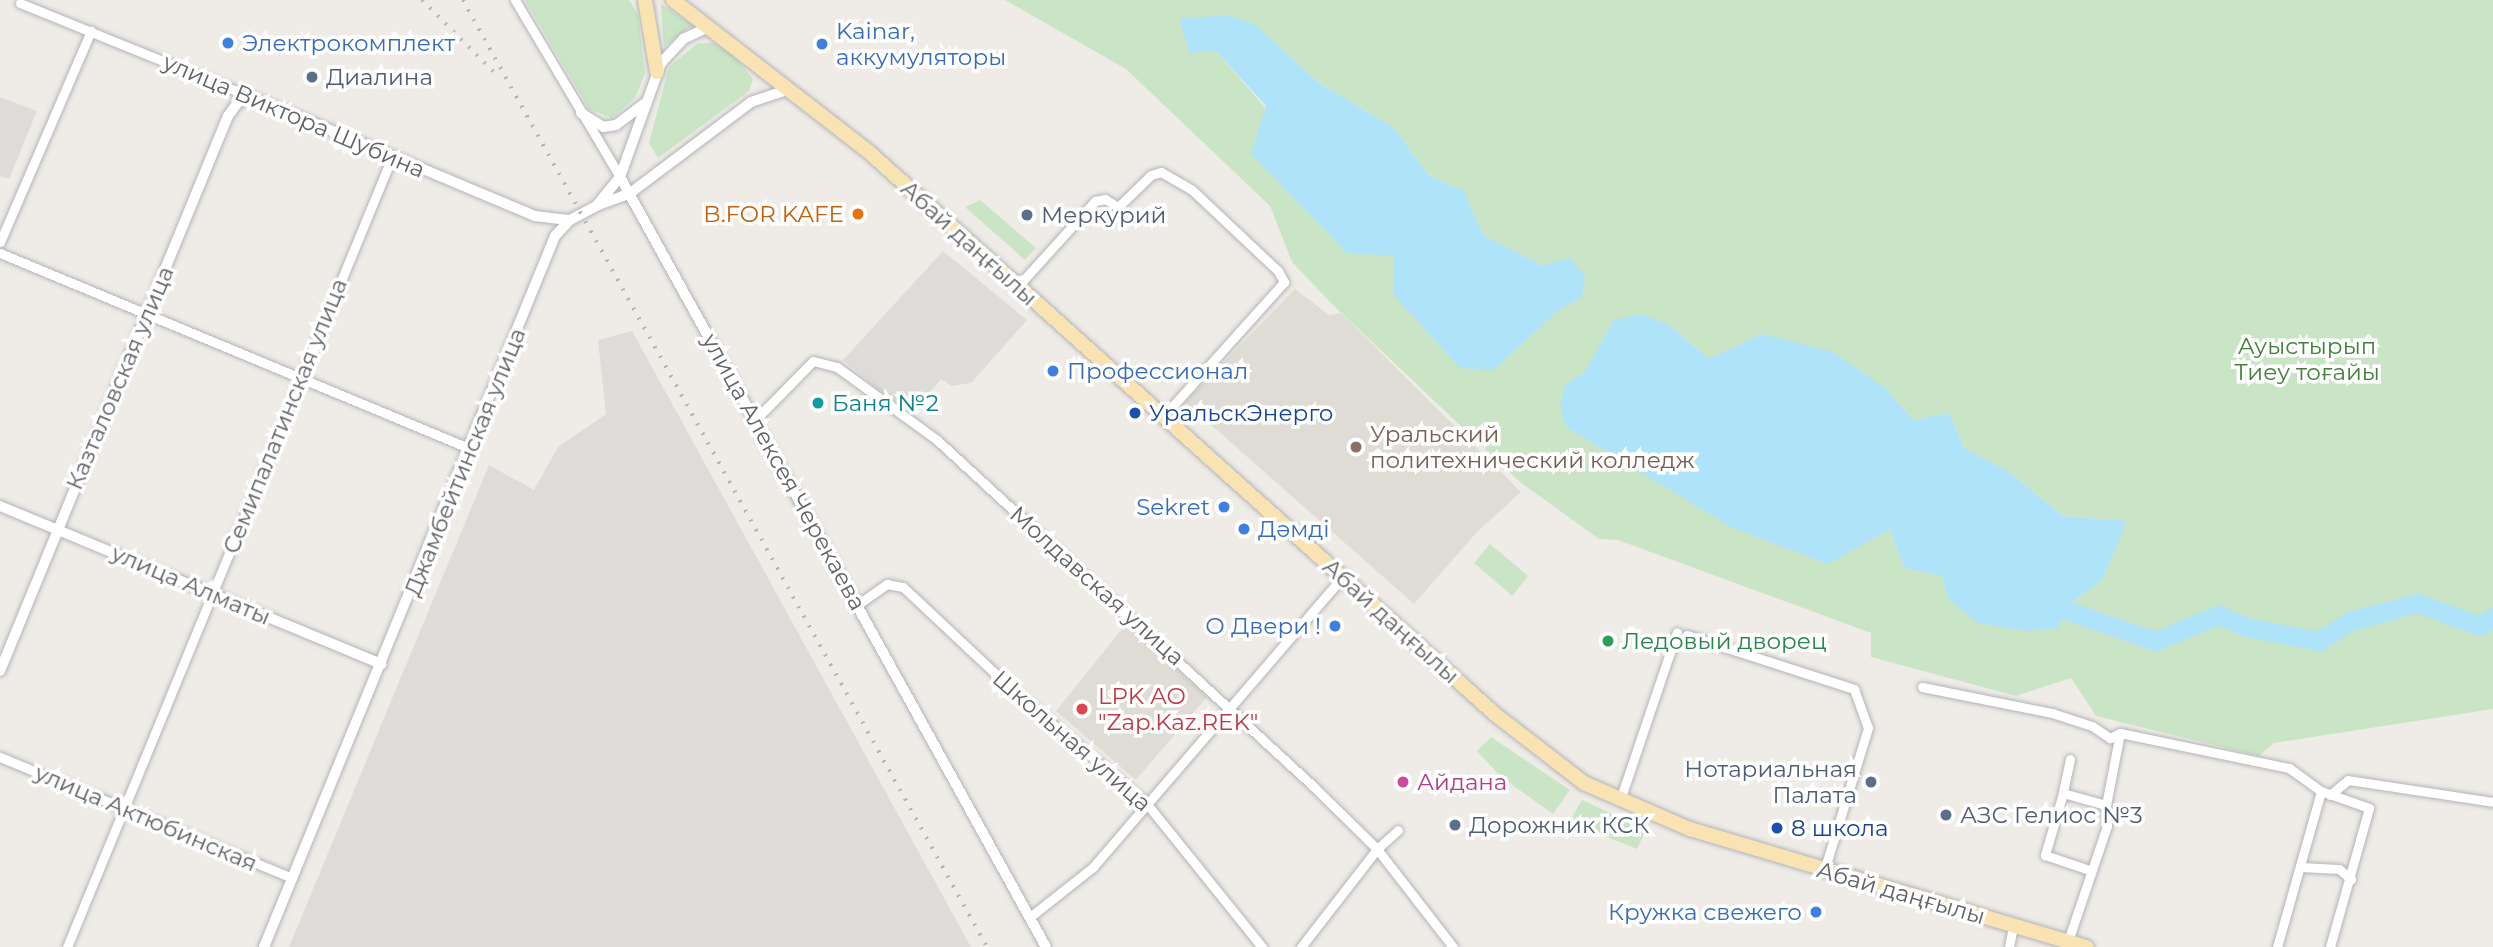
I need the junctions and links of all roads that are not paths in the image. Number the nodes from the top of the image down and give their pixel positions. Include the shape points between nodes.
1 (514, 0) edge
2 (645, 0) edge
3 (673, 0) edge
4 (20, 3) dead end
5 (709, 27) junction
6 (91, 31) junction
7 (657, 72) junction
8 (790, 89) junction
9 (254, 98) junction
10 (649, 100) junction
11 (581, 113) junction
12 (392, 157) junction
13 (620, 177) junction
14 (629, 194) junction
15 (598, 205) junction
16 (570, 220) junction
17 (0, 242) edge
18 (0, 253) edge
19 (1018, 286) junction
20 (147, 313) junction
21 (299, 376) junction
22 (1163, 417) junction
23 (756, 419) junction
24 (471, 449) junction
25 (0, 506) edge
26 (57, 529) junction
27 (1342, 578) junction
28 (213, 594) junction
29 (857, 605) junction
30 (382, 664) junction
31 (0, 671) edge
32 (1922, 687) dead end
33 (1231, 707) junction
34 (2120, 733) junction
35 (0, 757) edge
36 (2070, 759) dead end
37 (2063, 793) junction
38 (2326, 793) junction
39 (1620, 800) junction
40 (2493, 802) edge
41 (1147, 804) junction
42 (2106, 805) junction
43 (127, 810) junction
44 (1398, 831) dead end
45 (1377, 849) junction
46 (2300, 867) junction
47 (2089, 870) junction
48 (1824, 871) junction
49 (292, 878) junction
50 (2351, 879) junction
51 (1030, 917) junction
52 (2013, 926) junction
53 (2068, 941) junction
54 (67, 947) edge
55 (264, 947) edge
56 (1046, 947) edge
57 (1262, 947) edge
58 (1301, 947) edge
59 (1452, 947) edge
60 (2009, 947) edge
61 (2088, 947) edge
62 (2277, 947) edge
63 (2330, 947) edge

1 - 11 street, улица Алексея Черекаева
2 - 7 main road
3 - 5 main road, Абай даңғылы
4 - 6 street, улица Виктора Шубина
5 - 7 street via 683,39
5 - 8 main road, Абай даңғылы
6 - 9 street, улица Виктора Шубина
6 - 17 street
7 - 10 street
8 - 14 street, Джамбейтинская улица via 751,102
8 - 19 main road, Абай даңғылы
9 - 12 street, улица Виктора Шубина
9 - 20 street, Казталовская улица via 238,102 228,116
10 - 11 street via 616,125 603,127
10 - 13 street
11 - 13 street, улица Алексея Черекаева
12 - 16 street, улица Виктора Шубина via 535,216
12 - 21 street, Семипалатинская улица
13 - 14 street, улица Алексея Черекаева
13 - 15 street
14 - 15 street, Джамбейтинская улица
14 - 23 street, улица Алексея Черекаева
15 - 16 street, Джамбейтинская улица
16 - 24 street, Джамбейтинская улица via 547,254
18 - 20 street
19 - 22 main road, Абай даңғылы
19 - 22 street via 1095,201 1105,199 1118,207 1150,175 1161,172 1173,175 1199,196 1284,282
20 - 21 street
20 - 26 street, Казталовская улица
21 - 24 street
21 - 28 street, Семипалатинская улица
22 - 27 main road, Абай даңғылы
23 - 29 street, улица Алексея Черекаева
23 - 33 street, Молдавская улица via 806,365 813,361 837,367 937,440
24 - 30 street, Джамбейтинская улица
25 - 26 street, улица Алматы
26 - 28 street, улица Алматы
26 - 31 street, Казталовская улица
27 - 33 street
27 - 39 main road, Абай даңғылы via 1541,752 1584,783
28 - 30 street, улица Алматы
28 - 43 street, Семипалатинская улица
29 - 41 street, Школьная улица via 887,584 903,587 1017,694
29 - 51 street, улица Алексея Черекаева
30 - 49 street, Джамбейтинская улица
32 - 34 street via 2052,713 2092,726 2110,738
33 - 41 street
33 - 45 street, Молдавская улица
34 - 38 street via 2289,768
34 - 42 street
35 - 43 street, улица Актюбинская
36 - 37 street
37 - 42 street
37 - 47 street via 2045,855
38 - 40 street via 2348,780
38 - 46 street
38 - 50 street via 2369,808
39 - 48 main road, Абай даңғылы via 1690,830
39 - 48 street via 1682,633 1854,689 1868,728
41 - 51 street via 1093,867
41 - 57 street, Школьная улица
42 - 47 street via 2107,826
43 - 49 street, улица Актюбинская
43 - 54 street, Семипалатинская улица
44 - 45 street
45 - 58 street
45 - 59 street, Молдавская улица
46 - 50 street via 2339,869
46 - 62 street
47 - 53 street
48 - 52 main road, Абай даңғылы
49 - 55 street, Джамбейтинская улица
50 - 63 street
51 - 56 street, улица Алексея Черекаева
52 - 53 main road, Абай даңғылы
52 - 60 street
53 - 61 main road, Абай даңғылы

